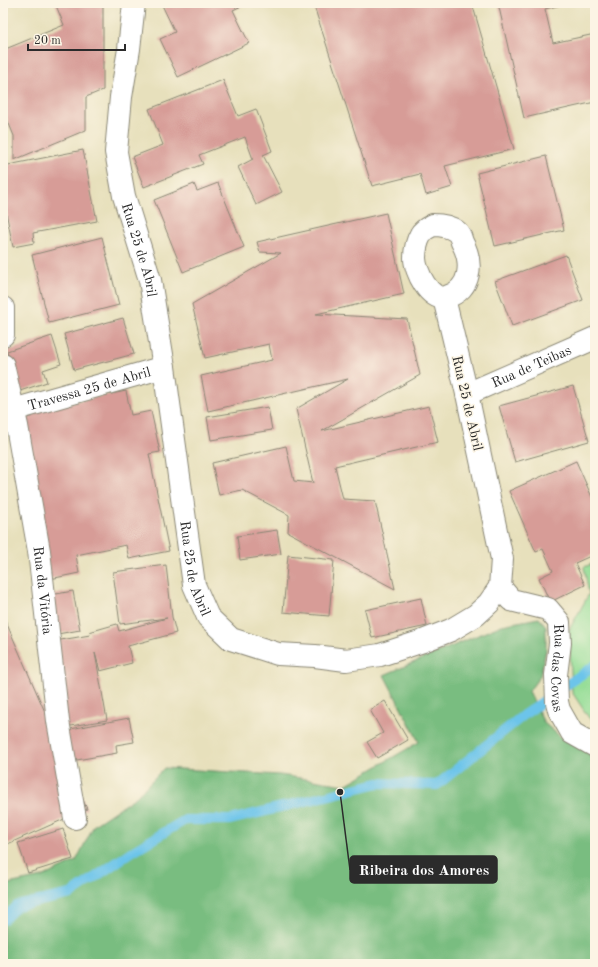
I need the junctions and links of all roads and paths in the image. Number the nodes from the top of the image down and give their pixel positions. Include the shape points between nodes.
1 (134, 3) edge
2 (444, 298) dead end
3 (3, 308) edge
4 (3, 335) edge
5 (595, 338) edge
6 (3, 365) edge
7 (164, 367) junction
8 (467, 394) junction
9 (13, 410) junction
10 (500, 587) junction
11 (595, 746) edge
12 (75, 818) dead end

1 - 7 street, Rua 25 de Abril via 116,152 124,196 150,280
2 - 8 street, Rua 25 de Abril
3 - 4 street
5 - 8 street, Rua de Teibas
6 - 9 street, Rua da Vitória
7 - 9 street, Travessa 25 de Abril
7 - 10 street, Rua 25 de Abril via 194,584 208,617 231,639 278,654 346,660 380,654 451,630 476,615 489,603
8 - 10 street, Rua 25 de Abril via 502,559
9 - 12 street, Rua da Vitória via 38,551 58,722
10 - 11 street, Rua das Covas via 511,600 548,609 559,622 560,642 556,675 559,710 572,733

